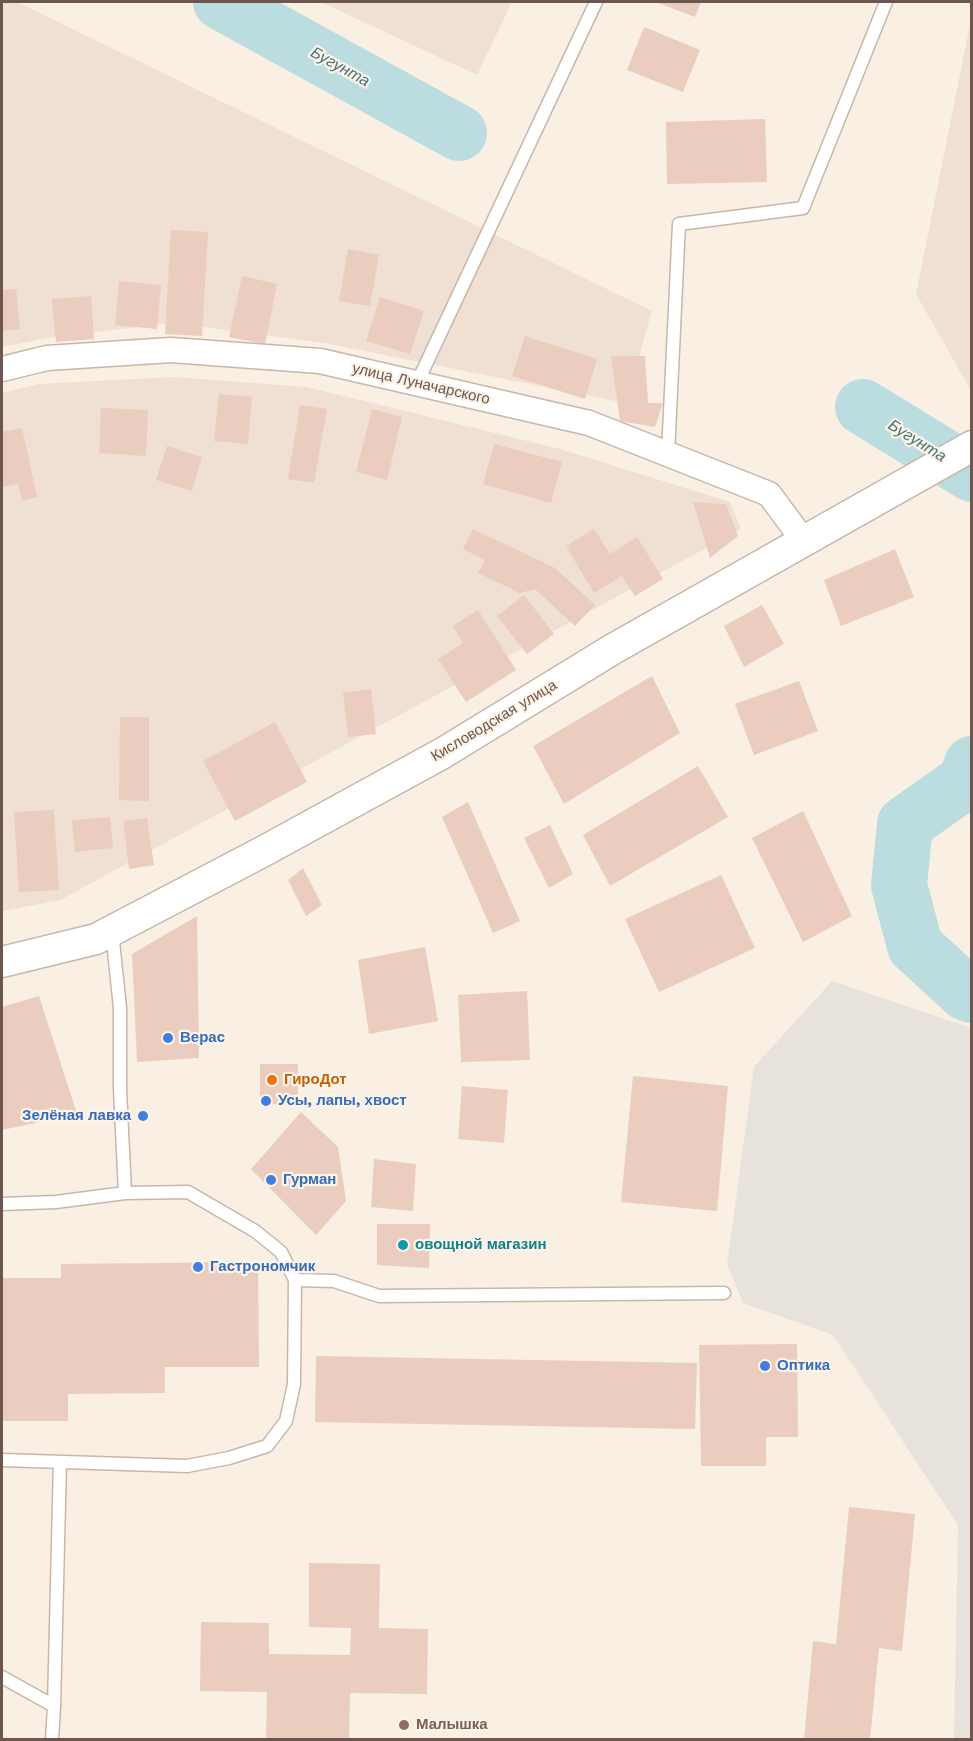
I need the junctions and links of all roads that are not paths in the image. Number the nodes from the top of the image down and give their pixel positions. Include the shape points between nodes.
1 (596, 2) edge
2 (886, 2) edge
3 (2, 369) edge
4 (417, 383) junction
5 (972, 446) edge
6 (668, 454) junction
7 (803, 540) junction
8 (112, 929) junction
9 (2, 962) edge
10 (125, 1193) junction
11 (2, 1204) edge
12 (295, 1280) junction
13 (724, 1293) dead end
14 (2, 1460) edge
15 (60, 1462) junction
16 (2, 1677) edge
17 (54, 1706) junction
18 (52, 1740) edge

1 - 4 lane
2 - 6 lane via 803,208 679,224
3 - 4 street, улица Луначарского via 47,358 171,351 320,361
4 - 6 street, улица Луначарского via 589,423
5 - 7 street, Кисловодская улица
6 - 7 street, улица Луначарского via 769,494
7 - 8 street, Кисловодская улица via 443,753
8 - 9 street, Кисловодская улица via 96,939
8 - 10 lane via 120,1008
10 - 11 lane
10 - 12 lane via 188,1192 255,1231 281,1252
12 - 13 lane via 334,1281 379,1296
12 - 15 lane via 294,1384 286,1421 267,1446 187,1466
14 - 15 lane
15 - 17 lane
16 - 17 lane
17 - 18 lane

